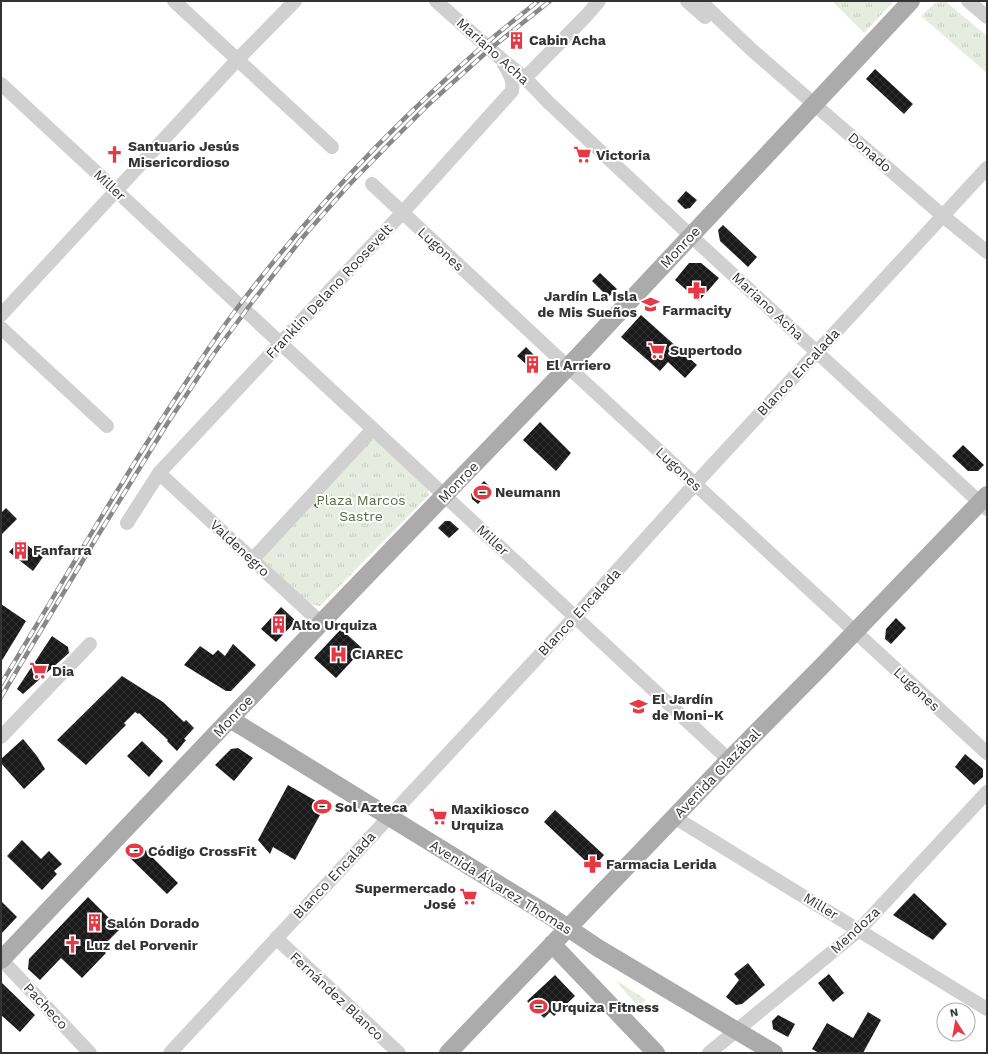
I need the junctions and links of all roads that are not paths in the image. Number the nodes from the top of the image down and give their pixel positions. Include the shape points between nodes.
1 (174, 1) edge
2 (295, 1) edge
3 (436, 1) edge
4 (599, 1) edge
5 (687, 1) edge
6 (700, 1) edge
7 (712, 1) edge
8 (911, 1) edge
9 (968, 1) edge
10 (987, 17) edge
11 (753, 51) junction
12 (499, 57) junction
13 (238, 59) junction
14 (525, 78) junction
15 (1, 84) edge
16 (512, 91) junction
17 (549, 103) junction
18 (814, 104) junction
19 (332, 147) dead end
20 (987, 168) edge
21 (372, 184) dead end
22 (116, 190) junction
23 (403, 212) junction
24 (943, 216) junction
25 (691, 236) junction
26 (987, 252) edge
27 (1, 315) edge
28 (1, 328) edge
29 (280, 343) junction
30 (817, 352) junction
31 (568, 367) junction
32 (107, 426) dead end
33 (374, 429) junction
34 (159, 473) junction
35 (695, 484) junction
36 (445, 496) junction
37 (985, 502) edge
38 (127, 523) dead end
39 (252, 560) junction
40 (575, 617) junction
41 (321, 623) junction
42 (854, 632) junction
43 (90, 644) dead end
44 (230, 719) junction
45 (1, 737) edge
46 (987, 753) edge
47 (729, 760) junction
48 (987, 792) edge
49 (389, 817) junction
50 (674, 817) junction
51 (568, 927) junction
52 (859, 930) junction
53 (276, 938) junction
54 (552, 944) junction
55 (1, 959) edge
56 (987, 1009) edge
57 (735, 1031) junction
58 (90, 1053) edge
59 (170, 1053) edge
60 (399, 1053) edge
61 (448, 1053) edge
62 (656, 1053) edge
63 (709, 1053) edge
64 (774, 1053) edge

1 - 13 street
2 - 13 street
3 - 12 street, Mariano Acha
4 - 14 street
5 - 11 street, Donado via 726,37
6 - 11 street, Donado
7 - 11 street, Donado via 739,26
8 - 18 main road, Monroe
9 - 10 street
11 - 18 street, Donado
12 - 14 street, Mariano Acha
12 - 16 street via 510,75
13 - 19 street
13 - 22 street
14 - 17 street, Mariano Acha
15 - 22 street, Miller
16 - 17 street, Mariano Acha via 524,90
16 - 23 street, Franklin Delano Roosevelt
17 - 25 street, Mariano Acha
18 - 24 street, Donado
18 - 25 main road, Monroe
20 - 24 street, Blanco Encalada
21 - 23 street, Lugones
22 - 27 street
22 - 29 street, Miller
23 - 29 street, Franklin Delano Roosevelt
23 - 31 street, Lugones
24 - 26 street, Donado
24 - 30 street, Blanco Encalada
25 - 30 street, Mariano Acha
25 - 31 main road, Monroe
28 - 32 street
29 - 33 street, Miller
29 - 34 street, Franklin Delano Roosevelt
30 - 35 street, Blanco Encalada
30 - 37 street, Mariano Acha
31 - 35 street, Lugones
31 - 36 main road, Monroe
33 - 36 street, Miller
33 - 39 street
34 - 38 street, Franklin Delano Roosevelt
34 - 39 street, Valdenegro
35 - 40 street, Blanco Encalada
35 - 42 street, Lugones
36 - 40 street, Miller
36 - 41 main road, Monroe
37 - 42 main road, Avenida Olazábal
39 - 41 street, Valdenegro
40 - 47 street, Miller
40 - 49 street, Blanco Encalada
41 - 44 main road, Monroe
42 - 46 street, Lugones
42 - 47 main road, Avenida Olazábal
43 - 45 street
44 - 49 main road, Avenida Álvarez Thomas
44 - 55 main road, Monroe
47 - 50 main road, Avenida Olazábal
48 - 52 street, Mendoza
49 - 51 main road, Avenida Álvarez Thomas
49 - 53 street, Blanco Encalada
50 - 51 main road, Avenida Olazábal
50 - 52 street, Miller
51 - 54 main road, Avenida Olazábal
51 - 57 main road, Avenida Álvarez Thomas via 591,944
52 - 56 street, Miller
52 - 57 street, Mendoza
53 - 59 street, Blanco Encalada
53 - 60 street, Fernández Blanco
54 - 61 main road, Avenida Olazábal
54 - 62 main road
55 - 58 street, Pacheco
57 - 63 street, Mendoza
57 - 64 main road, Avenida Álvarez Thomas

